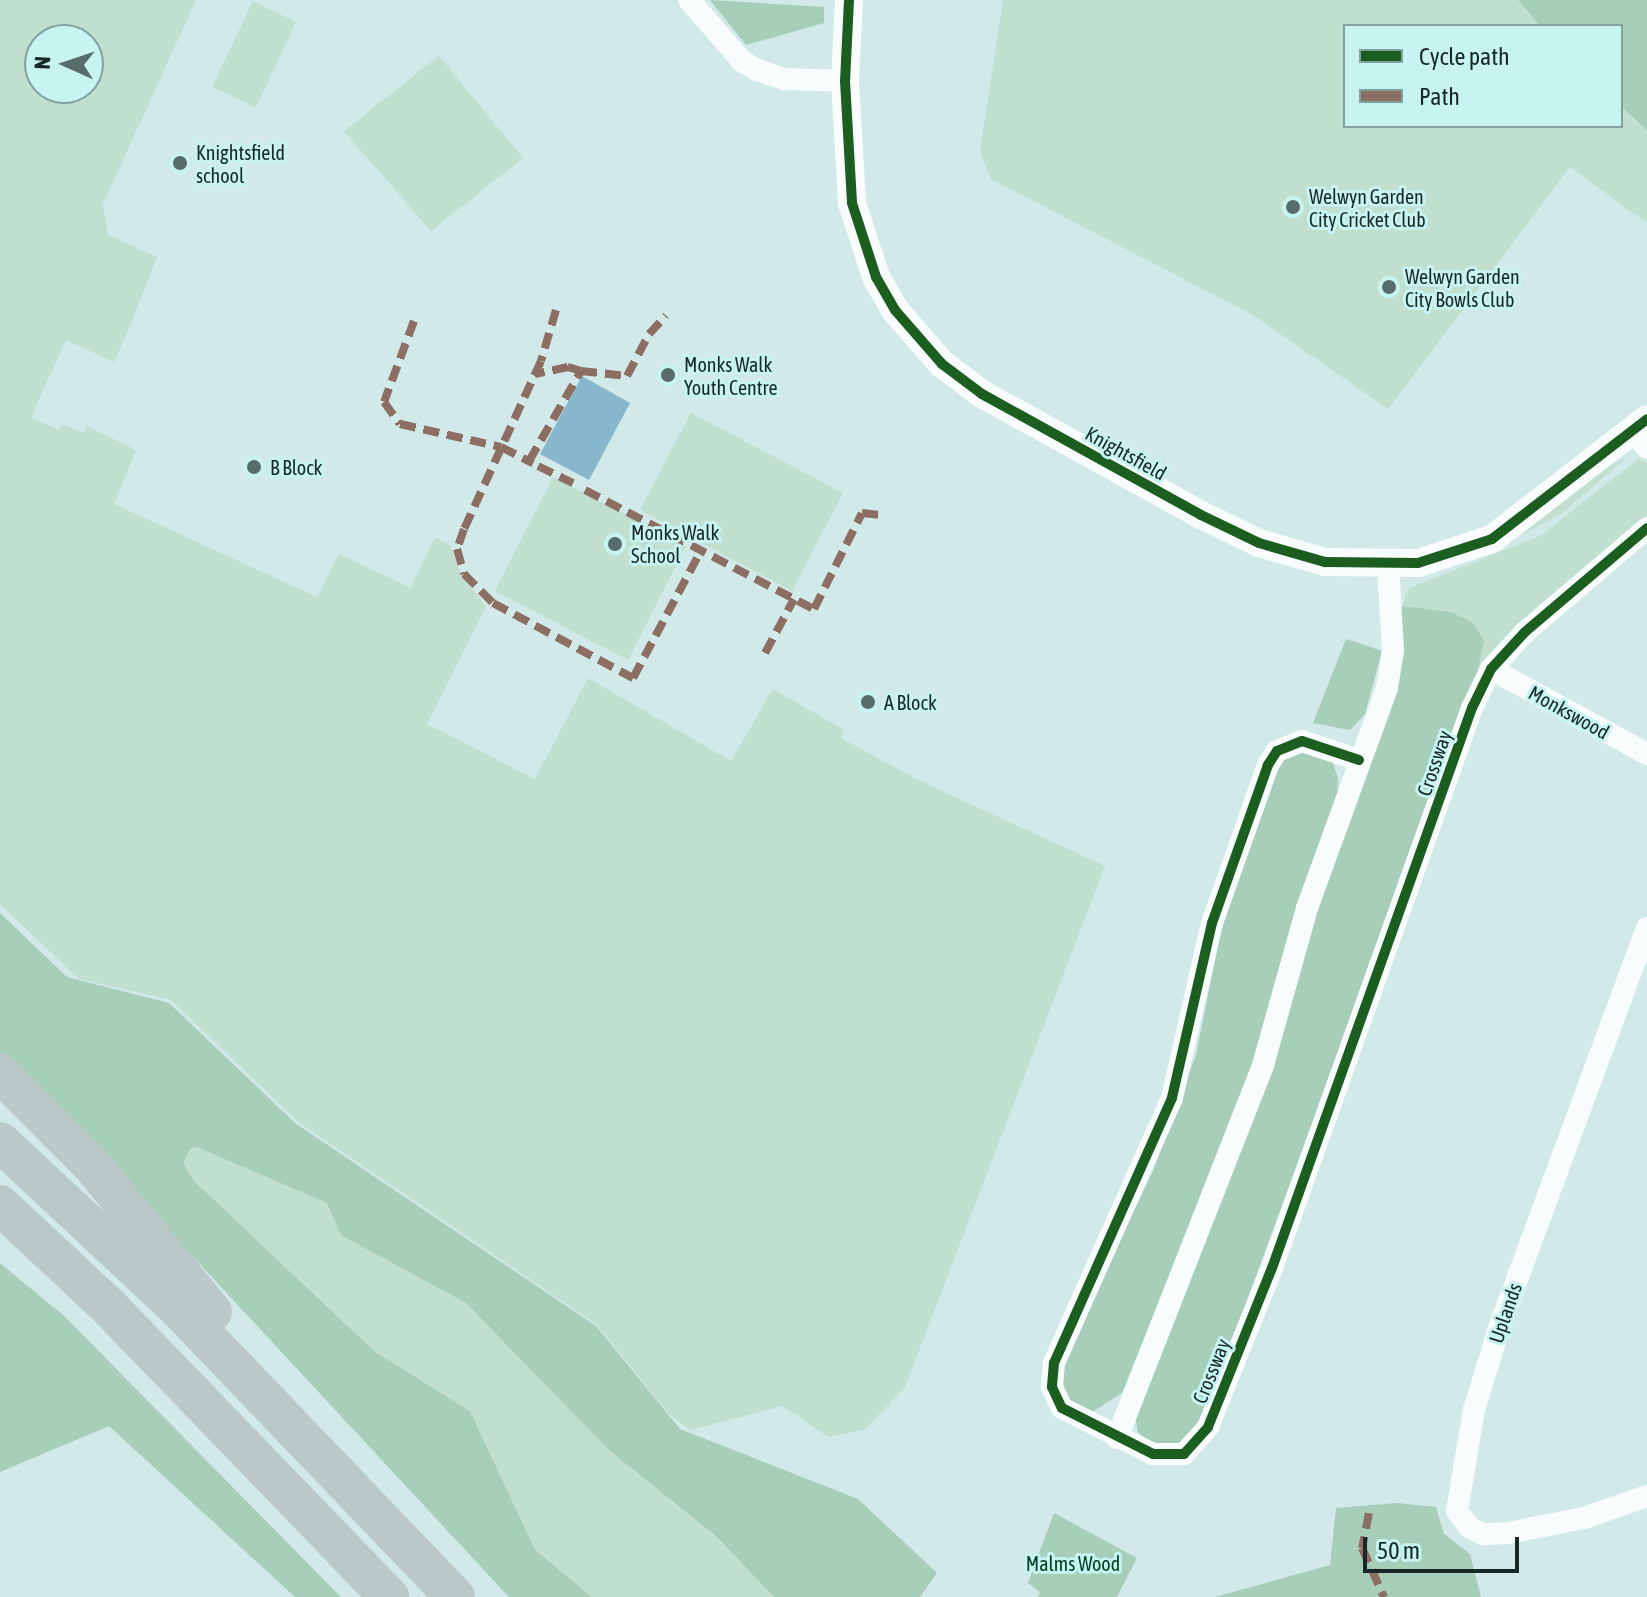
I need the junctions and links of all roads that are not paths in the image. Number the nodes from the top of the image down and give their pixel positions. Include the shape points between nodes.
1 (689, 0) edge
2 (849, 0) edge
3 (845, 81) junction
4 (1642, 433) edge
5 (1647, 528) edge
6 (1388, 566) junction
7 (1491, 669) junction
8 (1647, 754) edge
9 (1359, 760) junction
10 (1647, 928) edge
11 (0, 1073) edge
12 (0, 1142) edge
13 (0, 1205) edge
14 (1117, 1438) junction
15 (351, 1487) junction
16 (1647, 1496) edge
17 (389, 1597) edge
18 (455, 1597) edge

1 - 3 street via 742,61 757,70 785,79
2 - 3 street, Knightsfield
3 - 6 street, Knightsfield via 852,203 862,243 895,310 942,364 1008,409 1259,543 1325,562
4 - 6 street, Knightsfield via 1492,539 1447,557
5 - 7 street, Crossway via 1525,632
6 - 9 street via 1393,650 1387,688
7 - 8 street, Monkswood
7 - 14 street, Crossway via 1472,708 1277,1254 1208,1427 1195,1447 1174,1456 1153,1454
9 - 14 street via 1307,908 1263,1065
9 - 14 street, Crossway via 1315,742 1290,743 1277,751 1226,877 1172,1098 1054,1363 1052,1387 1062,1408
10 - 16 street, Uplands via 1501,1322 1474,1410 1457,1511 1469,1527 1483,1534 1508,1533 1584,1518
11 - 15 highway via 139,1220
12 - 15 highway via 174,1304
13 - 17 highway via 110,1308
15 - 18 highway

